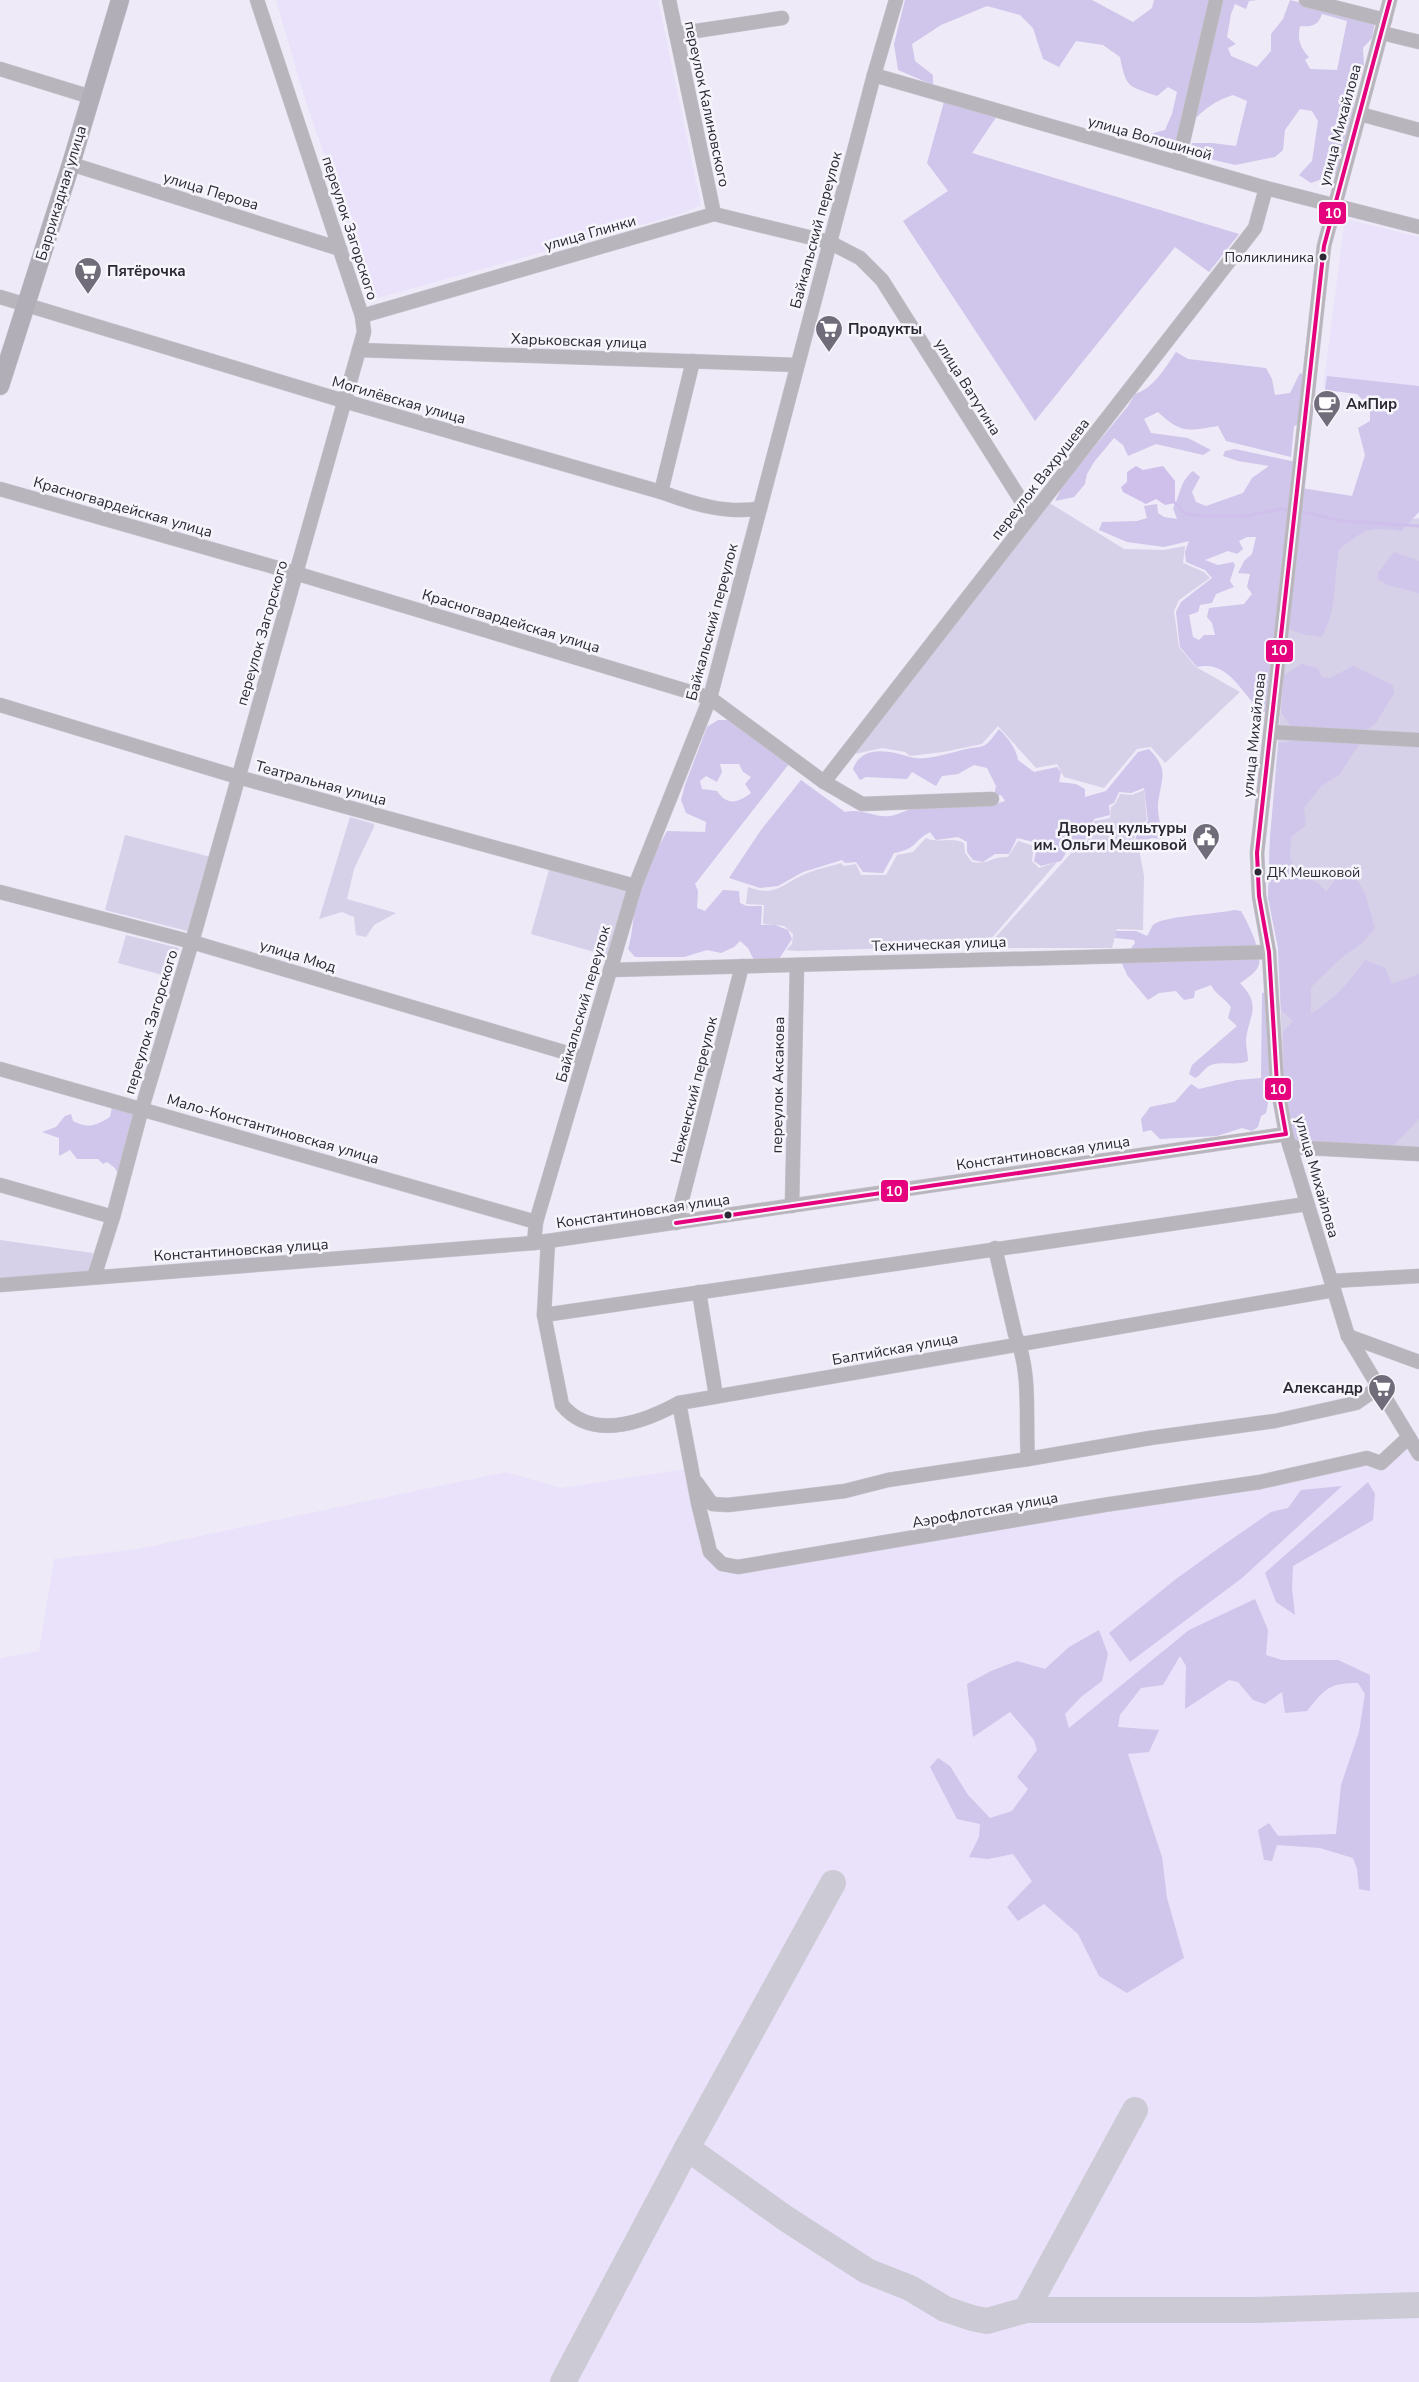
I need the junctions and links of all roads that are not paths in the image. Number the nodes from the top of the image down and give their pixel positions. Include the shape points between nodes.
1 (120, 0) edge
2 (257, 0) edge
3 (669, 0) edge
4 (896, 0) edge
5 (1216, 0) edge
6 (1306, 0) edge
7 (1390, 0) edge
8 (782, 18) dead end
9 (1383, 26) junction
10 (676, 34) junction
11 (1419, 42) edge
12 (0, 70) edge
13 (874, 75) junction
14 (91, 98) junction
15 (1360, 114) junction
16 (1419, 130) edge
17 (1178, 163) junction
18 (71, 164) junction
19 (1266, 188) junction
20 (1335, 206) junction
21 (714, 214) junction
22 (1419, 227) edge
23 (830, 242) junction
24 (340, 249) junction
25 (0, 297) edge
26 (26, 305) junction
27 (362, 316) junction
28 (359, 350) junction
29 (693, 361) junction
30 (797, 365) junction
31 (0, 386) edge
32 (344, 401) junction
33 (0, 489) edge
34 (661, 492) junction
35 (760, 508) junction
36 (1031, 516) junction
37 (295, 573) junction
38 (710, 698) junction
39 (0, 705) edge
40 (1270, 732) junction
41 (1419, 740) edge
42 (238, 777) junction
43 (824, 782) junction
44 (992, 799) dead end
45 (635, 886) junction
46 (0, 892) edge
47 (192, 942) junction
48 (1269, 952) junction
49 (797, 964) junction
50 (742, 966) junction
51 (610, 970) junction
52 (584, 1058) junction
53 (0, 1069) edge
54 (142, 1108) junction
55 (1288, 1141) junction
56 (1419, 1154) edge
57 (0, 1185) edge
58 (1307, 1204) junction
59 (792, 1206) junction
60 (113, 1216) junction
61 (536, 1222) junction
62 (676, 1223) junction
63 (548, 1241) junction
64 (534, 1243) junction
65 (995, 1248) junction
66 (1419, 1276) edge
67 (94, 1277) junction
68 (0, 1285) edge
69 (1333, 1286) junction
70 (699, 1292) junction
71 (544, 1315) junction
72 (1348, 1336) junction
73 (1019, 1344) junction
74 (1419, 1362) edge
75 (1379, 1387) junction
76 (716, 1396) junction
77 (680, 1403) junction
78 (1409, 1437) junction
79 (1419, 1454) edge
80 (1028, 1460) junction
81 (694, 1478) junction

1 - 14 main road, Баррикадная улица
2 - 24 street, переулок Загорского
3 - 10 street, переулок Калиновского
4 - 13 street, Байкальский переулок
5 - 17 street
6 - 9 street
7 - 9 street, улица Михайлова
8 - 10 street
9 - 11 street
9 - 15 street, улица Михайлова
10 - 21 street, переулок Калиновского
12 - 14 street
13 - 17 street, улица Волошиной
13 - 23 street, Байкальский переулок
14 - 18 main road, Баррикадная улица
15 - 16 street
15 - 20 street, улица Михайлова
17 - 19 street, улица Волошиной
18 - 24 street, улица Перова
18 - 26 main road, Баррикадная улица
19 - 20 street, улица Волошиной
19 - 36 street, переулок Вахрушева via 1255,228
20 - 22 street, улица Волошиной
20 - 40 street, улица Михайлова via 1324,246
21 - 23 street, улица Глинки
21 - 27 street, улица Глинки
23 - 30 street, Байкальский переулок
23 - 36 street, улица Ватутина via 860,258 882,280
24 - 27 street, переулок Загорского
25 - 26 street, Могилёвская улица
26 - 31 main road, Баррикадная улица
26 - 32 street, Могилёвская улица
27 - 28 street, переулок Загорского via 364,332
28 - 29 street, Харьковская улица
28 - 32 street, переулок Загорского
29 - 30 street, Харьковская улица
29 - 34 street
30 - 35 street, Байкальский переулок
32 - 34 street, Могилёвская улица
32 - 37 street, переулок Загорского
33 - 37 street, Красногвардейская улица
34 - 35 street, Могилёвская улица via 690,503 748,510
35 - 38 street, Байкальский переулок
36 - 43 street, переулок Вахрушева
37 - 38 street, Красногвардейская улица
37 - 42 street, переулок Загорского
38 - 43 street, Красногвардейская улица
38 - 45 street, Байкальский переулок
39 - 42 street, Театральная улица
40 - 41 street
40 - 48 street, улица Михайлова via 1257,853 1259,896
42 - 45 street, Театральная улица
42 - 47 street, переулок Загорского
43 - 44 street, Красногвардейская улица via 862,804
45 - 51 street, Байкальский переулок
46 - 47 street, улица Мюд
47 - 52 street, улица Мюд
47 - 54 street, переулок Загорского
48 - 49 street, Техническая улица
48 - 55 street, улица Михайлова via 1277,1084
49 - 50 street, Техническая улица
49 - 59 street, переулок Аксакова
50 - 51 street, Техническая улица
50 - 62 street, Неженский переулок
51 - 52 street, Байкальский переулок
52 - 61 street, Байкальский переулок
53 - 54 street, Мало-Константиновская улица
54 - 60 street, переулок Загорского
54 - 61 street, Мало-Константиновская улица
55 - 56 street, Константиновская улица
55 - 58 street, улица Михайлова
55 - 59 street, Константиновская улица
57 - 60 street
58 - 65 street
58 - 69 street, улица Михайлова
59 - 62 street, Константиновская улица
60 - 67 street, переулок Загорского
61 - 64 street, Байкальский переулок
62 - 63 street, Константиновская улица
63 - 64 street, Константиновская улица
63 - 71 street, Балтийская улица
64 - 67 street, Константиновская улица
65 - 70 street
65 - 73 street
66 - 69 street, Балтийская улица
67 - 68 street, Константиновская улица
69 - 72 street, улица Михайлова
69 - 73 street, Балтийская улица
70 - 71 street
70 - 76 street
71 - 77 street, Балтийская улица via 562,1405 571,1417 594,1426 624,1424 652,1418
72 - 74 street
72 - 75 street, улица Михайлова
73 - 76 street, Балтийская улица
73 - 80 street via 1027,1387
75 - 78 street, улица Михайлова
75 - 80 street via 1356,1403 1275,1421 1150,1438
76 - 77 street, Балтийская улица
77 - 81 street, Аэрофлотская улица
78 - 79 street, улица Михайлова
78 - 81 street, Аэрофлотская улица via 1381,1463 1367,1458 1260,1482 738,1567 722,1564 710,1552
80 - 81 street via 888,1480 845,1491 728,1506 712,1504

